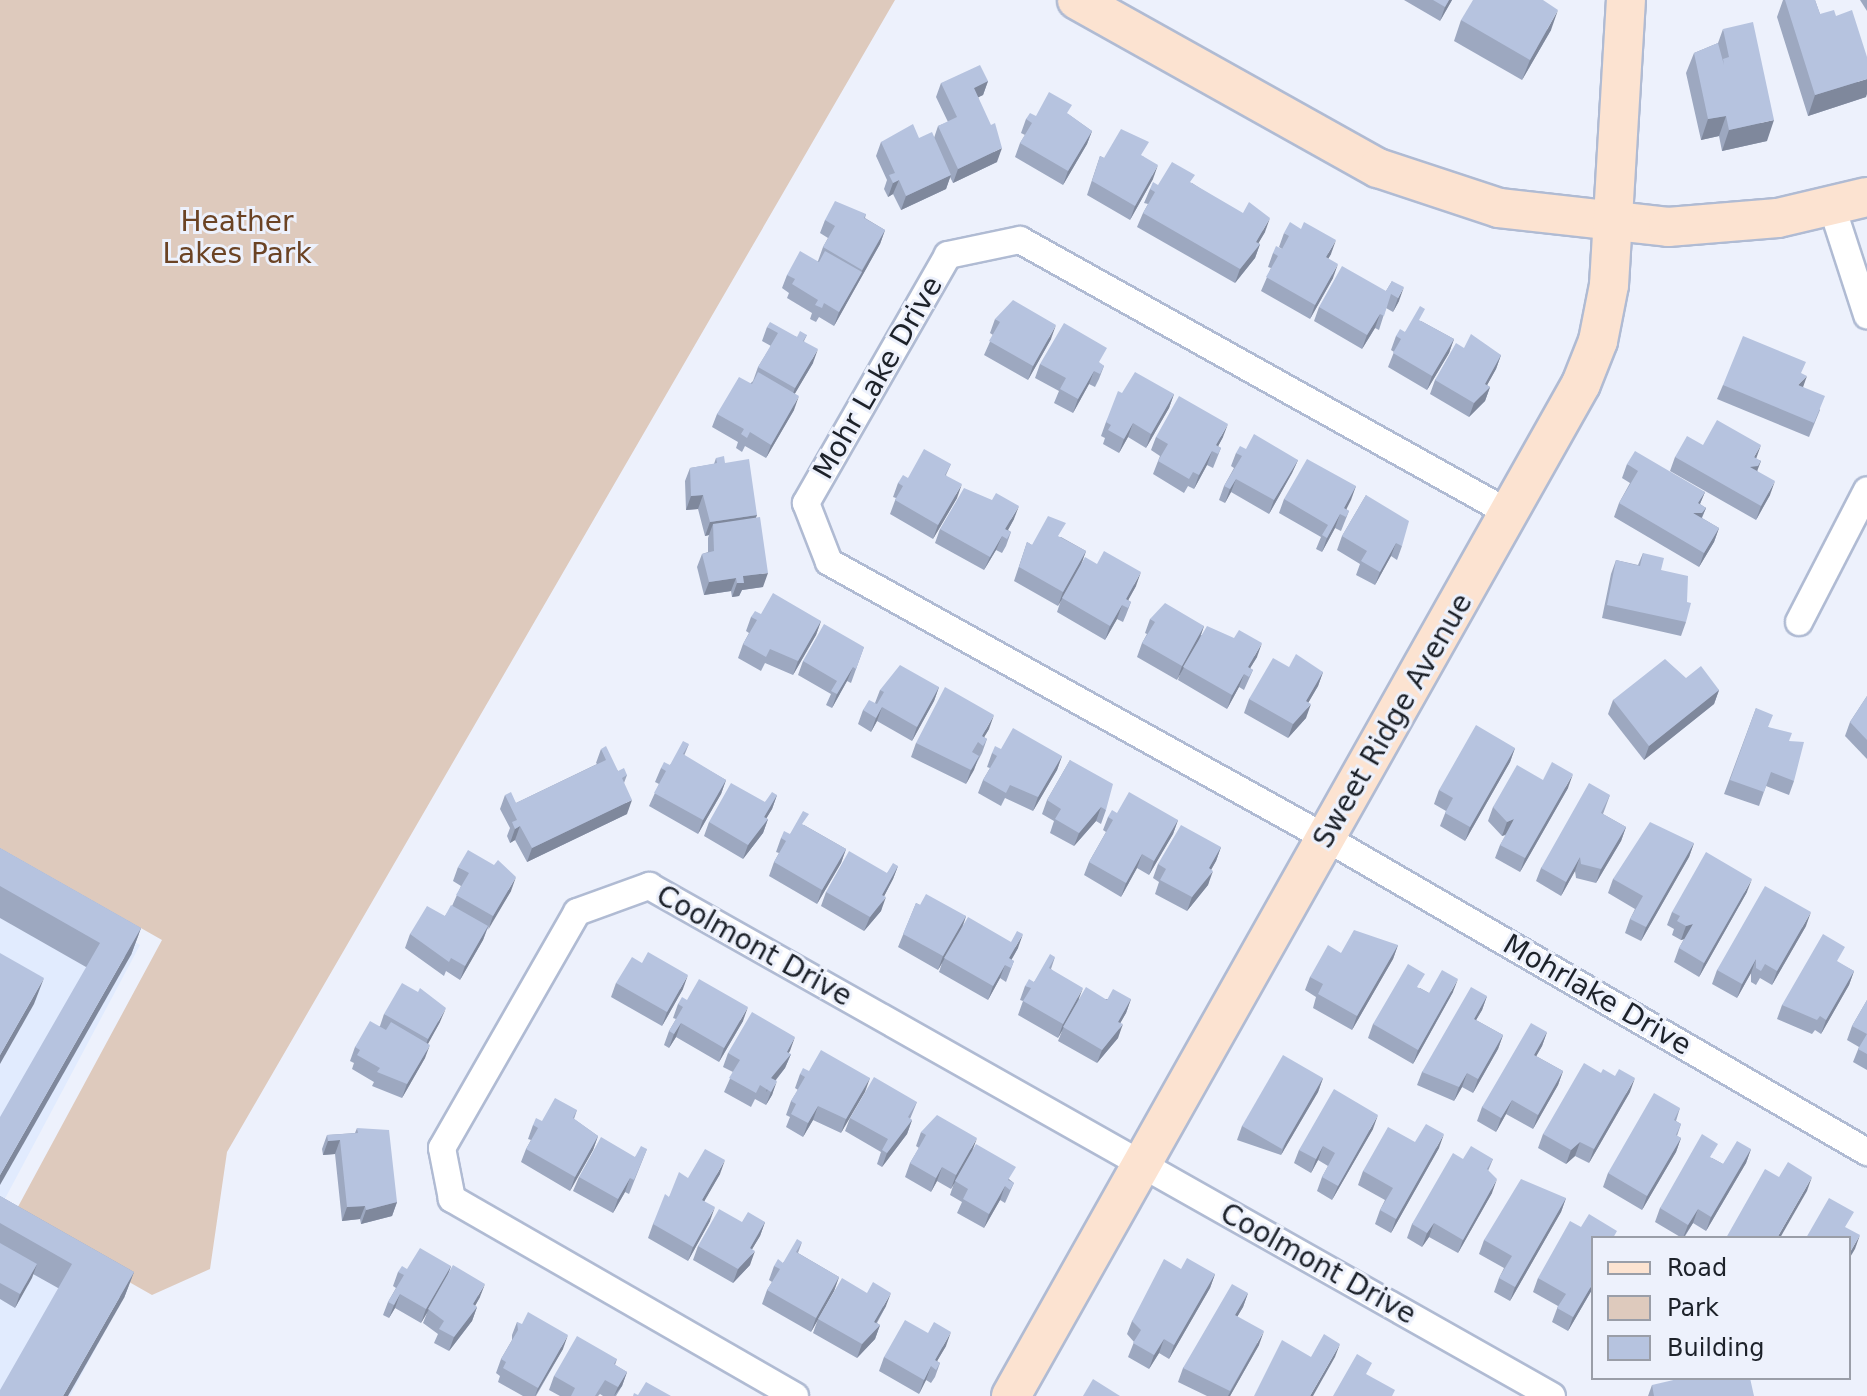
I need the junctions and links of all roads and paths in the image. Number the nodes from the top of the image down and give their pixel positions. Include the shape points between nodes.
1 (1077, 0) edge
2 (1626, 0) edge
3 (1850, 202) edge
4 (1613, 225) junction
5 (1867, 315) edge
6 (1867, 490) edge
7 (1511, 514) junction
8 (1799, 622) dead end
9 (1326, 838) junction
10 (1867, 1152) edge
11 (1142, 1166) junction
12 (795, 1396) edge
13 (1011, 1396) edge
14 (1552, 1396) edge

1 - 4 street via 1378,168 1499,208
2 - 4 street, Sweet Ridge Avenue
3 - 4 street via 1728,224
3 - 5 street
4 - 7 street, Sweet Ridge Avenue via 1598,341 1559,429
6 - 8 street
7 - 9 street, Sweet Ridge Avenue
7 - 9 street, Mohr Lake Drive via 1020,240 948,255 806,503 829,562
9 - 10 street, Mohrlake Drive
9 - 11 street, Sweet Ridge Avenue
11 - 12 street, Coolmont Drive via 649,886 577,912 442,1148 452,1199
11 - 13 street, Sweet Ridge Avenue
11 - 14 street, Coolmont Drive

